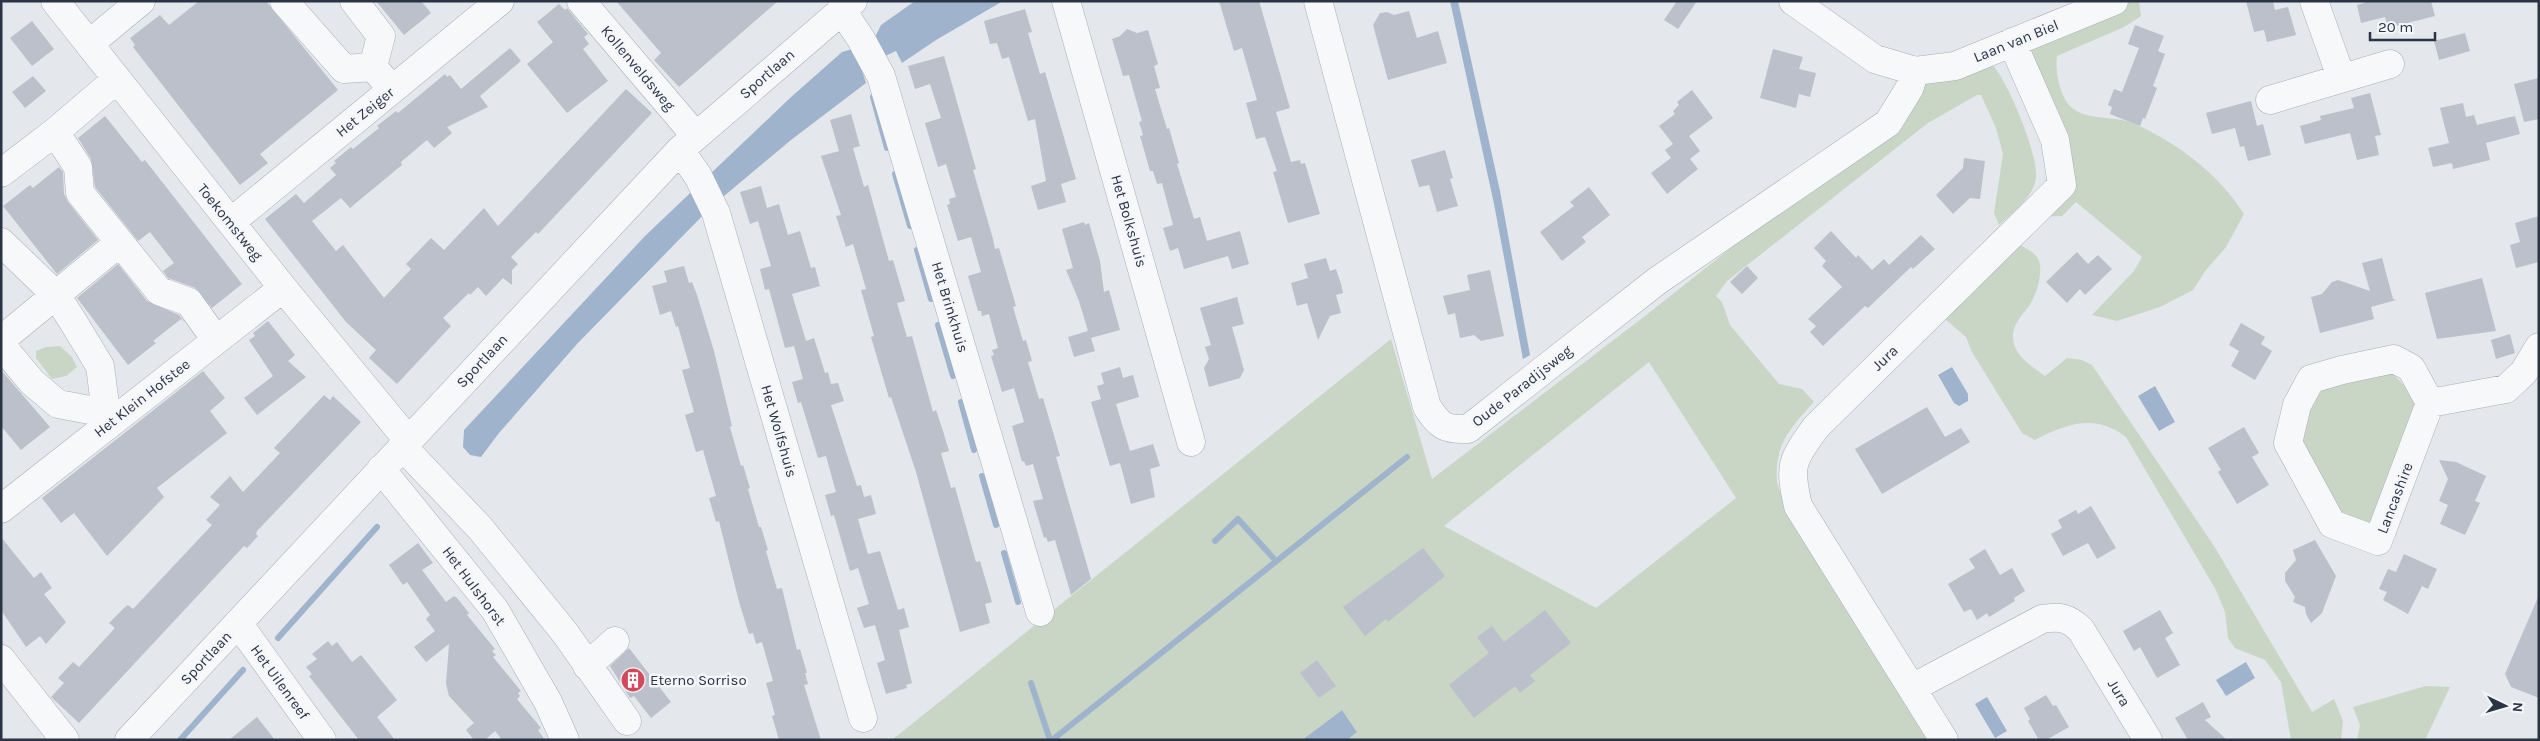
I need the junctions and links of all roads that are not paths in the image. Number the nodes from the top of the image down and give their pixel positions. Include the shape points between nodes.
1 (55, 1) edge
2 (140, 1) edge
3 (284, 1) edge
4 (354, 1) edge
5 (500, 1) edge
6 (581, 1) edge
7 (1066, 1) edge
8 (1318, 1) edge
9 (1793, 1) edge
10 (2114, 1) edge
11 (2314, 1) edge
12 (847, 5) edge
13 (2012, 42) junction
14 (89, 44) junction
15 (2390, 64) dead end
16 (373, 67) junction
17 (1914, 71) junction
18 (2342, 77) junction
19 (117, 79) junction
20 (393, 89) junction
21 (2270, 100) dead end
22 (55, 132) junction
23 (688, 142) junction
24 (1, 173) edge
25 (231, 222) junction
26 (1, 242) edge
27 (120, 243) junction
28 (283, 288) junction
29 (56, 295) junction
30 (1, 340) edge
31 (216, 340) junction
32 (1, 345) edge
33 (2539, 347) edge
34 (109, 372) junction
35 (136, 402) junction
36 (2430, 403) junction
37 (62, 412) junction
38 (109, 417) junction
39 (86, 442) junction
40 (1191, 442) dead end
41 (405, 443) junction
42 (381, 469) junction
43 (1, 509) edge
44 (1040, 612) dead end
45 (238, 623) junction
46 (615, 641) dead end
47 (1, 659) edge
48 (587, 666) junction
49 (1912, 688) junction
50 (863, 718) dead end
51 (627, 722) dead end
52 (65, 740) edge
53 (129, 740) edge
54 (322, 740) edge
55 (565, 740) edge
56 (1944, 740) edge
57 (2148, 740) edge

1 - 14 street, Toekomstweg
2 - 14 street
3 - 16 street via 344,69
4 - 16 street via 381,36
5 - 20 street, Het Zeiger
6 - 23 street, Kollenveldsweg
7 - 40 street, Het Bolkshuis
8 - 17 street, Oude Paradijsweg via 1427,407 1439,424 1452,430 1468,429 1657,281 1888,123 1909,89
9 - 17 street via 1876,59
10 - 13 street, Laan van Biel
11 - 18 street
12 - 23 street, Sportlaan
12 - 44 street, Het Brinkhuis via 881,76
13 - 17 street, Laan van Biel via 1955,66
13 - 49 street, Jura via 2055,140 2062,185 1816,426 1797,453 1791,474 1798,506
14 - 19 street, Toekomstweg
15 - 18 street
16 - 20 street
18 - 21 street
19 - 22 street
19 - 25 street, Toekomstweg
20 - 25 street, Het Zeiger
22 - 24 street
22 - 27 street via 78,167 80,193
23 - 41 street, Sportlaan
23 - 50 street, Het Wolfshuis via 698,176 716,213
25 - 28 street, Toekomstweg
26 - 29 street
27 - 29 street
27 - 31 street via 159,291 189,302
28 - 31 street, Het Klein Hofstee
28 - 41 street, Toekomstweg
29 - 30 street
29 - 34 street
31 - 35 street, Het Klein Hofstee
32 - 37 street
33 - 36 street via 2524,372 2506,389
34 - 35 street
34 - 38 street
35 - 38 street, Het Klein Hofstee
36 - 36 street, Lancashire via 2411,368 2394,359 2311,380 2297,405 2288,443 2332,524 2378,542
37 - 38 street
37 - 39 street
38 - 39 street, Het Klein Hofstee
39 - 43 street, Het Klein Hofstee
41 - 42 street, Sportlaan
41 - 48 street, Toekomstweg via 480,528
42 - 45 street, Sportlaan
42 - 55 street, Het Hulshorst via 495,610 548,702
45 - 53 street, Sportlaan
45 - 54 street, Het Uilenreef
46 - 48 street
47 - 52 street
48 - 51 street, Toekomstweg
49 - 56 street, Jura
49 - 57 street, Jura via 2042,620 2057,616 2071,620 2081,630

